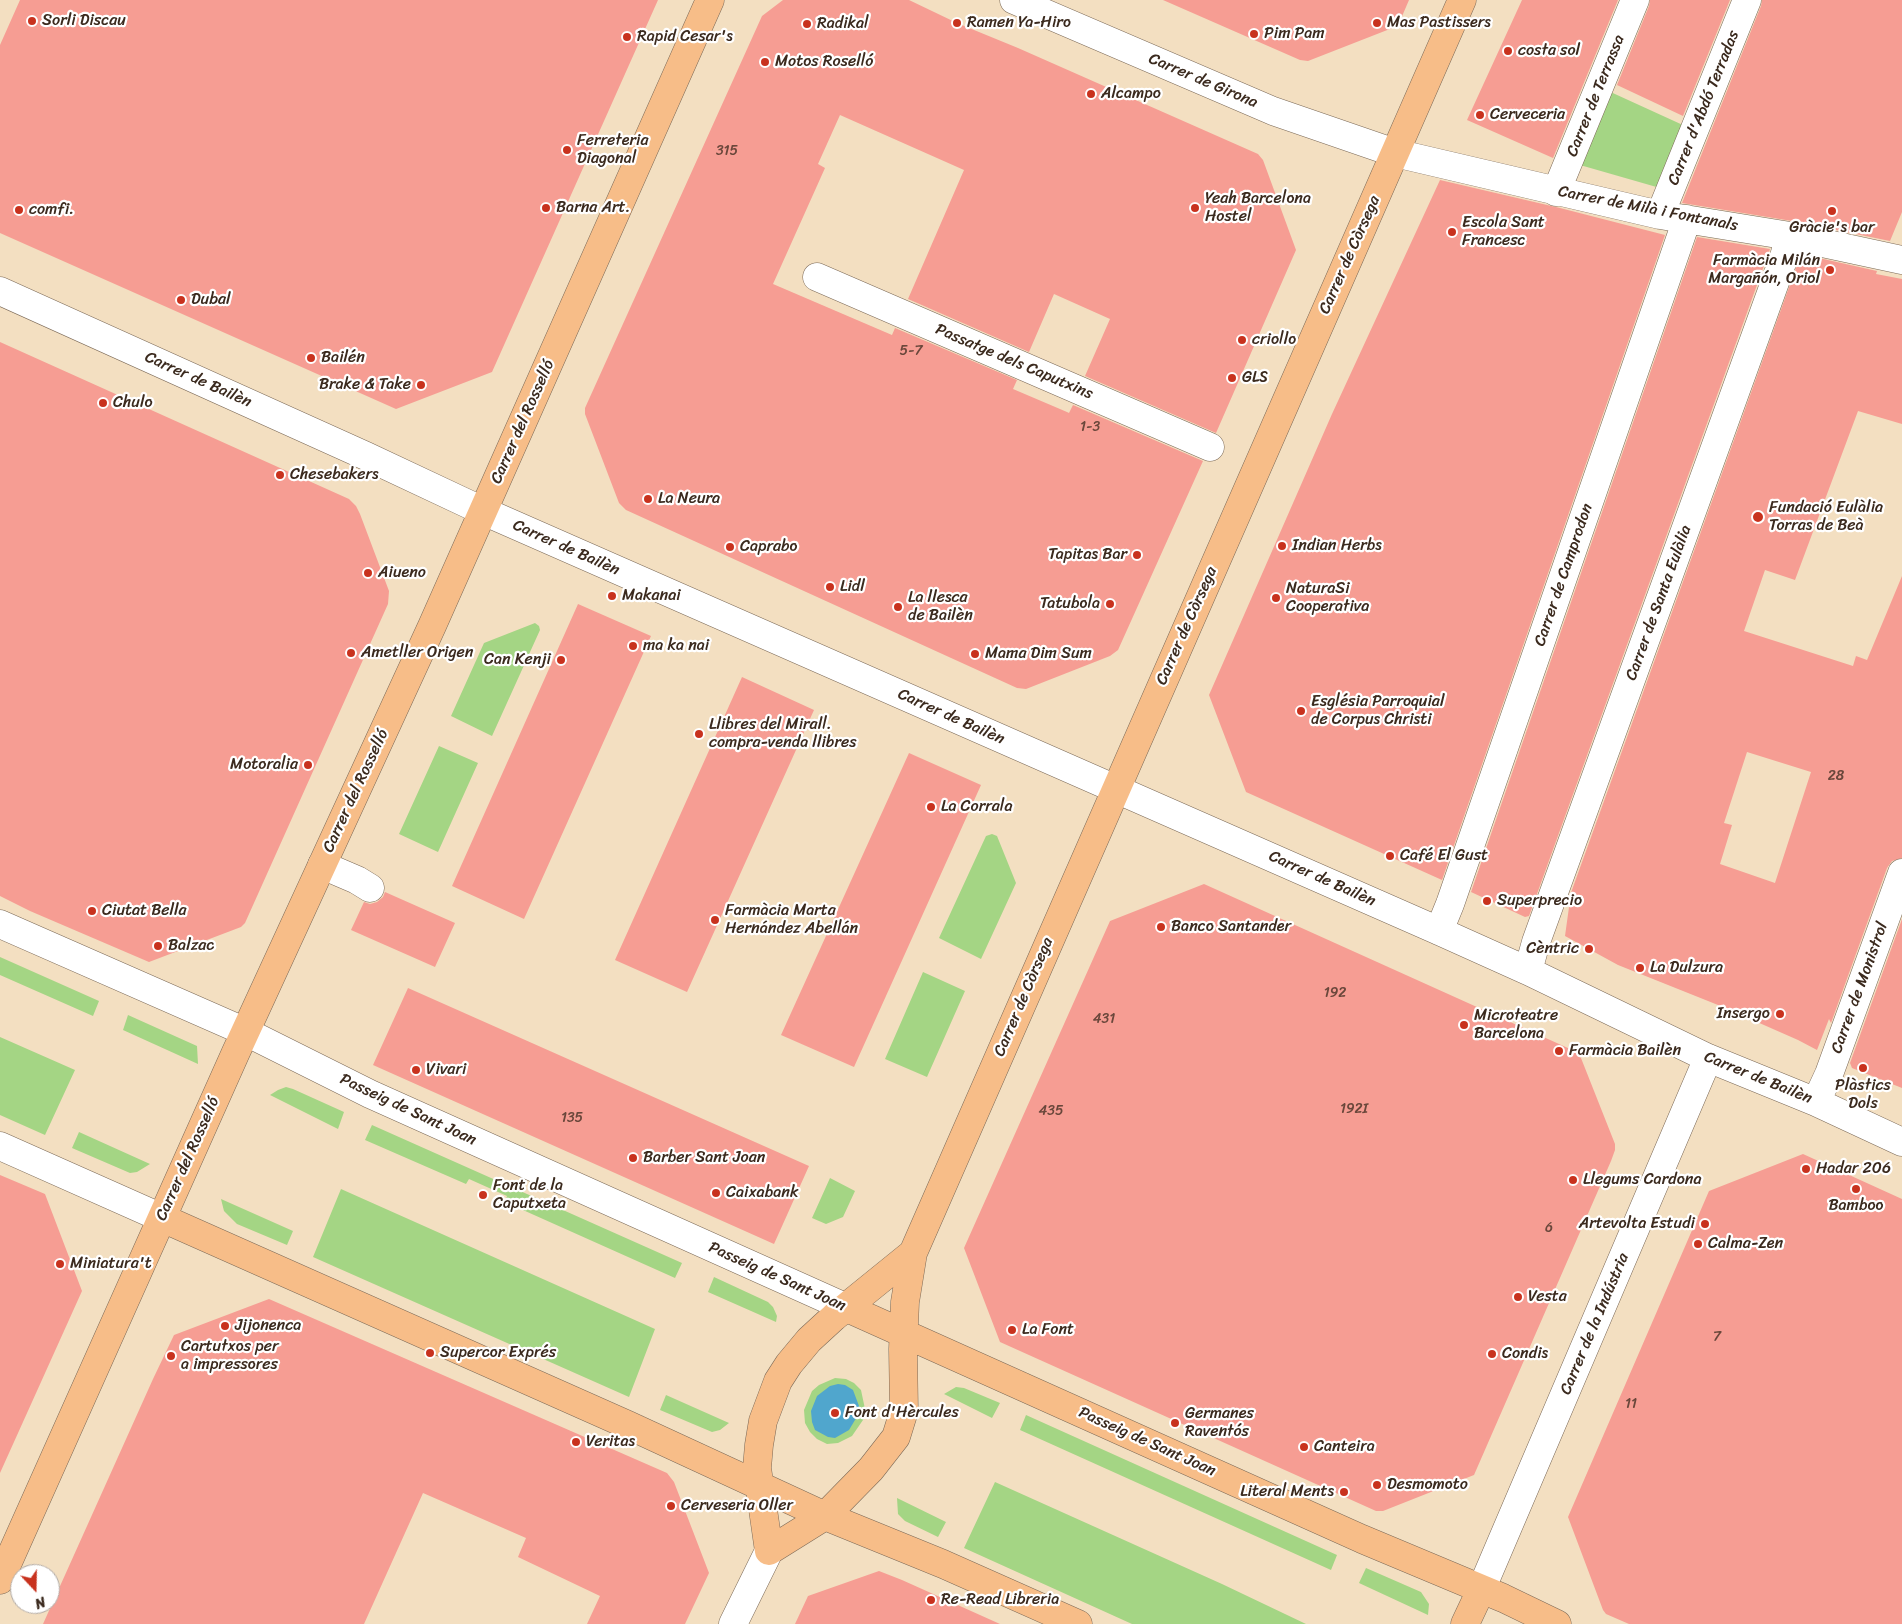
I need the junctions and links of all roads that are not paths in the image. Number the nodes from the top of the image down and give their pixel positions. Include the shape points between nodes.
1 (710, 0) edge
2 (1014, 0) edge
3 (1462, 0) edge
4 (1635, 0) edge
5 (1747, 0) edge
6 (1395, 153) junction
7 (1556, 192) junction
8 (1660, 215) junction
9 (1687, 219) junction
10 (1790, 236) junction
11 (1900, 255) edge
12 (817, 277) dead end
13 (0, 291) edge
14 (1210, 447) dead end
15 (483, 511) junction
16 (1116, 789) junction
17 (322, 865) junction
18 (1902, 872) edge
19 (370, 888) dead end
20 (0, 924) edge
21 (1439, 930) junction
22 (1528, 971) junction
23 (246, 1032) junction
24 (1708, 1058) junction
25 (1816, 1102) junction
26 (1902, 1142) edge
27 (0, 1146) edge
28 (162, 1218) junction
29 (912, 1252) junction
30 (847, 1308) junction
31 (904, 1334) junction
32 (759, 1486) junction
33 (825, 1516) junction
34 (769, 1551) junction
35 (0, 1580) edge
36 (1481, 1590) junction
37 (732, 1624) edge
38 (1078, 1624) edge
39 (1465, 1624) edge
40 (1557, 1624) edge

1 - 15 main road, Carrer del Rosselló
2 - 6 street, Carrer de Girona via 1274,111
3 - 6 main road, Carrer de Còrsega
4 - 7 street, Carrer de Terrassa
5 - 8 street, Carrer d'Abdó Terradas
6 - 7 street, Carrer de Milà i Fontanals
6 - 16 main road, Carrer de Còrsega
7 - 8 street, Carrer de Milà i Fontanals
8 - 9 street, Carrer de Milà i Fontanals
9 - 10 street, Carrer de Milà i Fontanals
9 - 21 street, Carrer de Camprodon
10 - 11 street, Carrer de Milà i Fontanals
10 - 22 street, Carrer de Santa Eulàlia
12 - 14 street, Passatge dels Caputxins
13 - 15 street, Carrer de Bailèn
15 - 16 street, Carrer de Bailèn
15 - 17 main road, Carrer del Rosselló
16 - 21 street, Carrer de Bailèn
16 - 29 main road, Carrer de Còrsega
17 - 19 street
17 - 23 main road, Carrer del Rosselló
18 - 25 street, Carrer de Monistrol
20 - 23 street, Passeig de Sant Joan
21 - 22 street, Carrer de Bailèn
22 - 24 street, Carrer de Bailèn
23 - 28 main road, Carrer del Rosselló
23 - 30 street, Passeig de Sant Joan via 370,1094
24 - 25 street, Carrer de Bailèn
24 - 36 street, Carrer de la Indústria
25 - 26 street, Carrer de Bailèn
27 - 28 street
28 - 32 main road
28 - 35 main road, Carrer del Rosselló
29 - 30 main road
29 - 31 main road
30 - 31 main road, Passeig de Sant Joan
30 - 32 main road via 809,1340 778,1381 763,1421 757,1468
31 - 33 main road via 904,1411 896,1436 871,1469
31 - 36 main road, Passeig de Sant Joan
32 - 33 main road
32 - 34 main road
33 - 34 main road
33 - 38 main road
34 - 37 street
36 - 39 main road
36 - 40 main road, Passeig de Sant Joan

